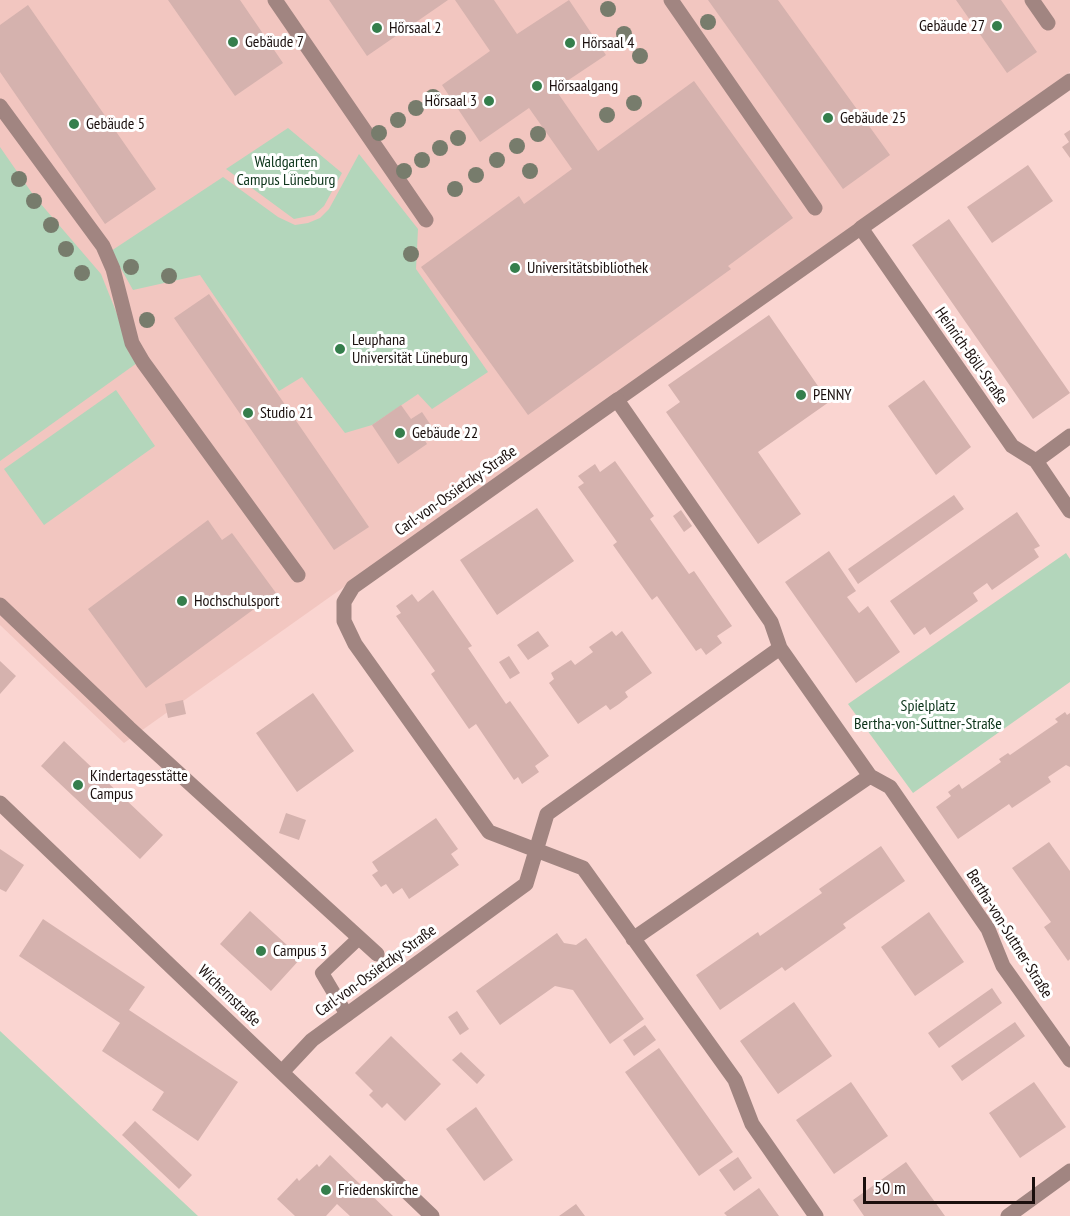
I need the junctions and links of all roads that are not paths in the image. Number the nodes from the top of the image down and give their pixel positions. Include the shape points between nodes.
1 (274, 0) edge
2 (671, 0) edge
3 (1032, 0) edge
4 (1048, 23) dead end
5 (1070, 81) edge
6 (0, 106) edge
7 (814, 208) dead end
8 (426, 220) dead end
9 (861, 228) junction
10 (617, 400) junction
11 (1070, 436) edge
12 (1036, 461) junction
13 (1070, 511) edge
14 (298, 575) dead end
15 (0, 605) edge
16 (780, 648) junction
17 (870, 776) junction
18 (0, 803) edge
19 (536, 850) junction
20 (359, 938) junction
21 (633, 939) junction
22 (377, 954) dead end
23 (347, 1015) junction
24 (1070, 1060) edge
25 (282, 1072) junction
26 (1070, 1171) edge
27 (432, 1216) edge
28 (816, 1216) edge
29 (1008, 1216) edge

1 - 8 street
2 - 7 street
3 - 4 street
5 - 9 street
6 - 14 street via 103,246 132,343 143,362
9 - 10 lane
9 - 12 street, Heinrich-Böll-Straße via 1012,446
10 - 16 street via 771,622
10 - 19 street, Carl-von-Ossietzky-Straße via 353,587 344,602 344,621 355,644 489,832
11 - 12 street
12 - 13 street
15 - 20 street
16 - 17 street, Bertha-von-Suttner-Straße
16 - 19 street, Carl-von-Ossietzky-Straße via 547,814
17 - 21 street
17 - 24 street, Bertha-von-Suttner-Straße via 890,787 905,808 988,929 1003,966
18 - 25 street, Wichernstraße
19 - 21 street via 583,868
19 - 23 street, Carl-von-Ossietzky-Straße via 526,884
20 - 22 street
20 - 23 lane via 322,973
21 - 28 street via 735,1080 752,1124
23 - 25 street, Carl-von-Ossietzky-Straße via 312,1040
25 - 27 street, Wichernstraße
26 - 29 street

